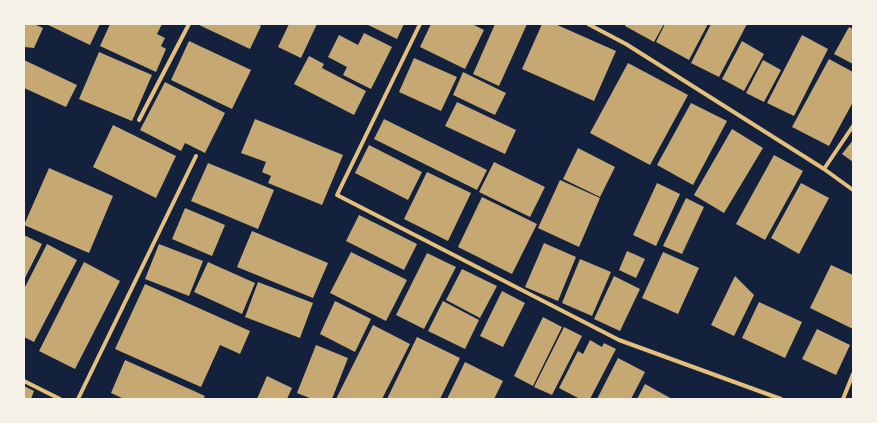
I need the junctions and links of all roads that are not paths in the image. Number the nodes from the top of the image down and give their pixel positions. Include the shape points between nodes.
1 (189, 24) edge
2 (420, 24) edge
3 (588, 24) edge
4 (139, 120) dead end
5 (853, 126) edge
6 (196, 156) dead end
7 (824, 169) junction
8 (853, 190) edge
9 (853, 374) edge
10 (24, 381) edge
11 (60, 399) edge
12 (78, 399) edge
13 (781, 399) edge
14 (843, 399) edge

1 - 4 street
2 - 13 street via 337,194 619,340
3 - 7 street via 626,44
5 - 7 street
6 - 12 street
7 - 8 street
9 - 14 street
10 - 11 street

